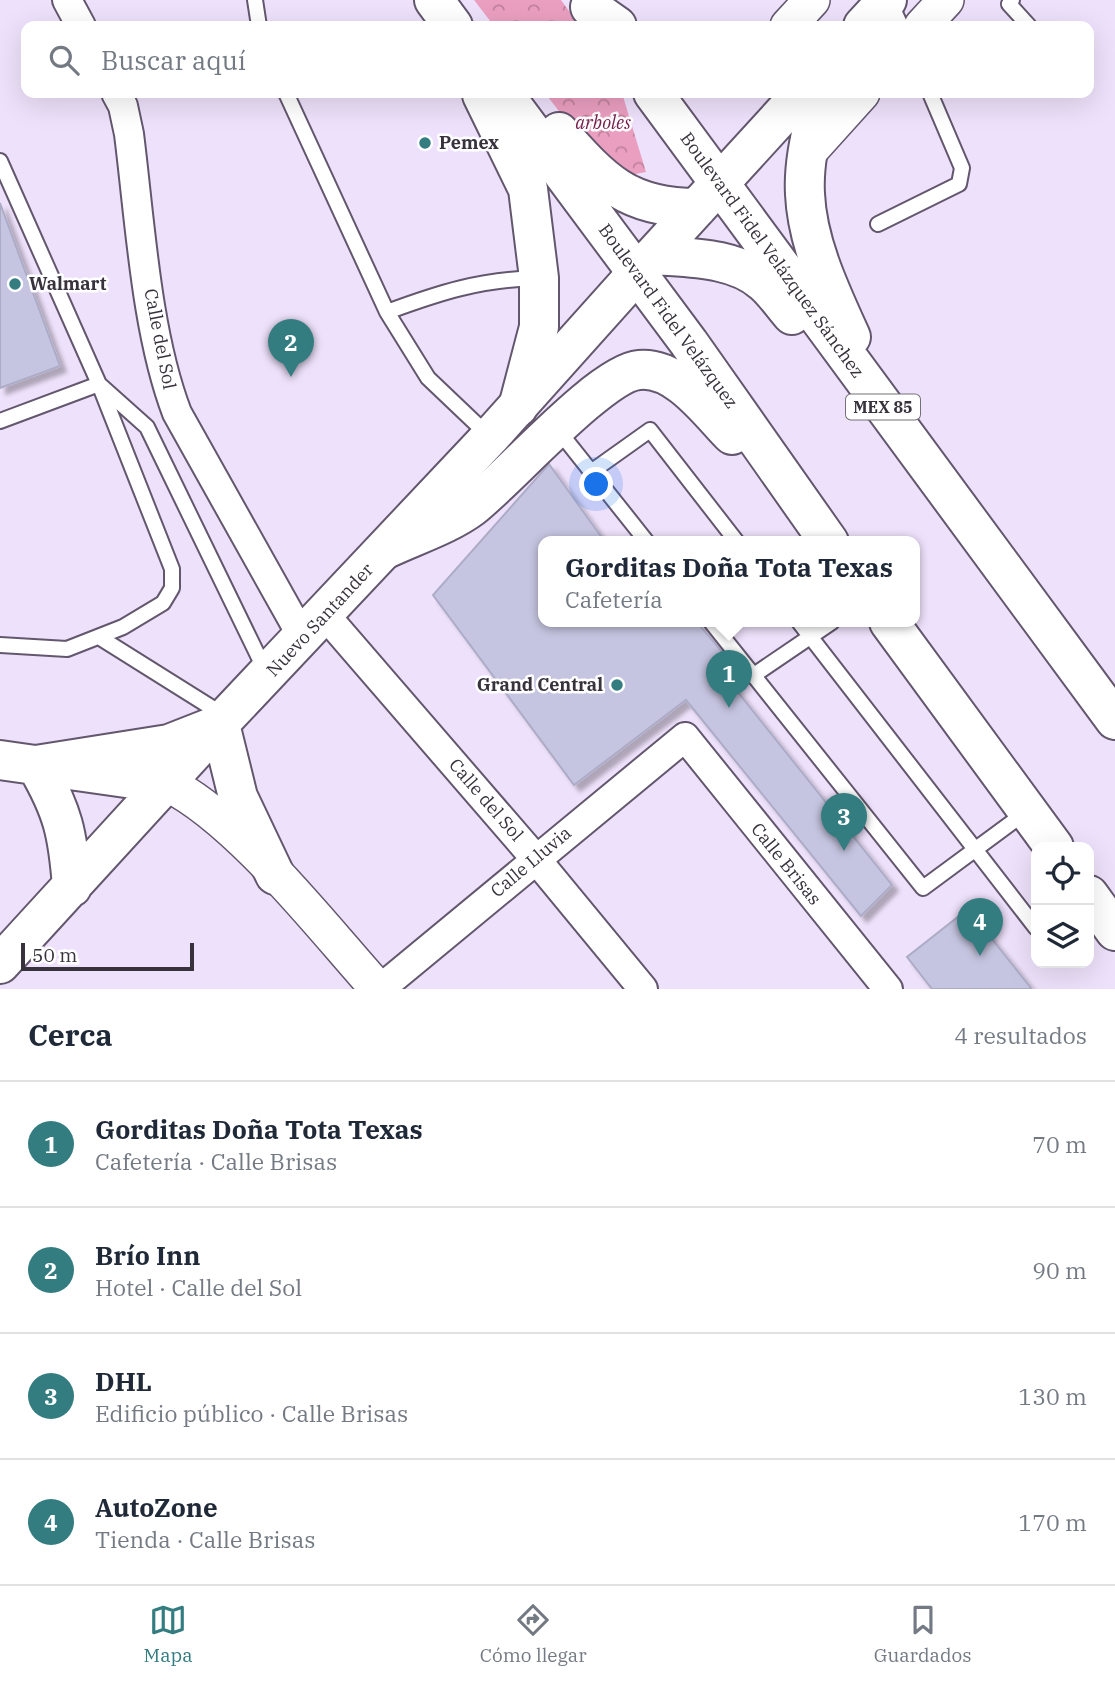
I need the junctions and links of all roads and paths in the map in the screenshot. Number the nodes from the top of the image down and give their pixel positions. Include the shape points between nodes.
1 (67, 0) edge
2 (255, 0) edge
3 (812, 0) edge
4 (888, 0) edge
5 (946, 0) edge
6 (1009, 1) edge
7 (78, 21) edge
8 (258, 21) edge
9 (793, 21) edge
10 (868, 21) edge
11 (898, 21) edge
12 (927, 21) edge
13 (1025, 21) edge
14 (119, 98) edge
15 (288, 98) edge
16 (483, 98) edge
17 (507, 98) edge
18 (531, 98) edge
19 (656, 98) edge
20 (797, 98) edge
21 (819, 98) edge
22 (857, 98) edge
23 (932, 98) edge
24 (807, 154) junction
25 (0, 161) edge
26 (708, 195) junction
27 (878, 224) dead end
28 (645, 264) junction
29 (539, 278) junction
30 (387, 312) junction
31 (99, 384) junction
32 (878, 400) junction
33 (518, 407) junction
34 (0, 421) edge
35 (557, 429) junction
36 (490, 437) junction
37 (592, 472) junction
38 (799, 500) junction
39 (642, 536) edge
40 (732, 536) edge
41 (826, 536) edge
42 (386, 550) junction
43 (314, 627) junction
44 (715, 627) edge
45 (803, 627) edge
46 (825, 627) edge
47 (893, 627) edge
48 (99, 636) junction
49 (811, 637) junction
50 (0, 645) edge
51 (268, 675) junction
52 (754, 675) junction
53 (1115, 720) edge
54 (223, 721) junction
55 (685, 737) joint
56 (18, 763) edge
57 (167, 784) junction
58 (1027, 811) junction
59 (1050, 842) edge
60 (976, 851) junction
61 (535, 858) junction
62 (275, 875) junction
63 (72, 887) junction
64 (1094, 905) edge
65 (1031, 922) edge
66 (1115, 931) edge
67 (0, 964) edge
68 (379, 989) edge
69 (643, 989) edge
70 (888, 989) edge

1 - 7 street
2 - 8 lane
3 - 9 street
4 - 10 main road
4 - 11 lane
5 - 12 street
6 - 13 lane
14 - 43 street, Calle del Sol via 167,386 177,413
15 - 30 lane
16 - 29 main road via 528,189
17 - 28 main road, Boulevard Fidel Velázquez
18 - 26 main road via 598,175 616,187 665,208
19 - 26 main road, Boulevard Fidel Velázquez Sánchez / MEX 85
20 - 26 main road, Nuevo Santander
21 - 24 main road
22 - 24 street
23 - 27 lane via 962,178
24 - 32 main road via 805,195 818,258
25 - 31 lane
26 - 28 main road, Nuevo Santander
26 - 32 main road, Boulevard Fidel Velázquez Sánchez / MEX 85
28 - 32 main road via 711,259 763,282 813,339
28 - 33 main road, Nuevo Santander
28 - 38 main road, Boulevard Fidel Velázquez
29 - 30 lane via 494,279 446,290
29 - 33 main road via 539,327
30 - 36 lane via 428,378
31 - 34 lane
31 - 48 lane via 173,569 172,588 163,603
31 - 51 lane via 147,427
32 - 53 main road, Boulevard Fidel Velázquez Sánchez / MEX 85
33 - 36 main road, Nuevo Santander
35 - 37 lane
35 - 38 main road via 622,375 640,370 661,372 681,384
35 - 42 main road via 470,509
36 - 42 main road, Nuevo Santander
37 - 39 lane
37 - 40 lane via 650,430
38 - 41 main road, Boulevard Fidel Velázquez
42 - 43 main road, Nuevo Santander
43 - 51 main road, Nuevo Santander
43 - 61 street, Calle del Sol
44 - 52 lane
45 - 49 lane
46 - 49 lane
47 - 58 main road
48 - 50 lane via 67,649
48 - 54 lane
49 - 52 lane
49 - 60 lane
51 - 54 main road, Nuevo Santander
52 - 60 lane via 923,888
54 - 56 main road via 169,744
54 - 57 main road, Nuevo Santander
54 - 62 main road via 238,797
55 - 61 street, Calle Lluvia
55 - 70 street, Calle Brisas
56 - 57 main road
56 - 63 main road via 57,800 68,836
57 - 62 street via 217,817
57 - 63 main road, Nuevo Santander
58 - 59 main road
58 - 60 lane
60 - 65 lane
61 - 68 street, Calle Lluvia
61 - 69 street, Calle del Sol
62 - 68 street
63 - 67 main road, Nuevo Santander
64 - 66 main road

